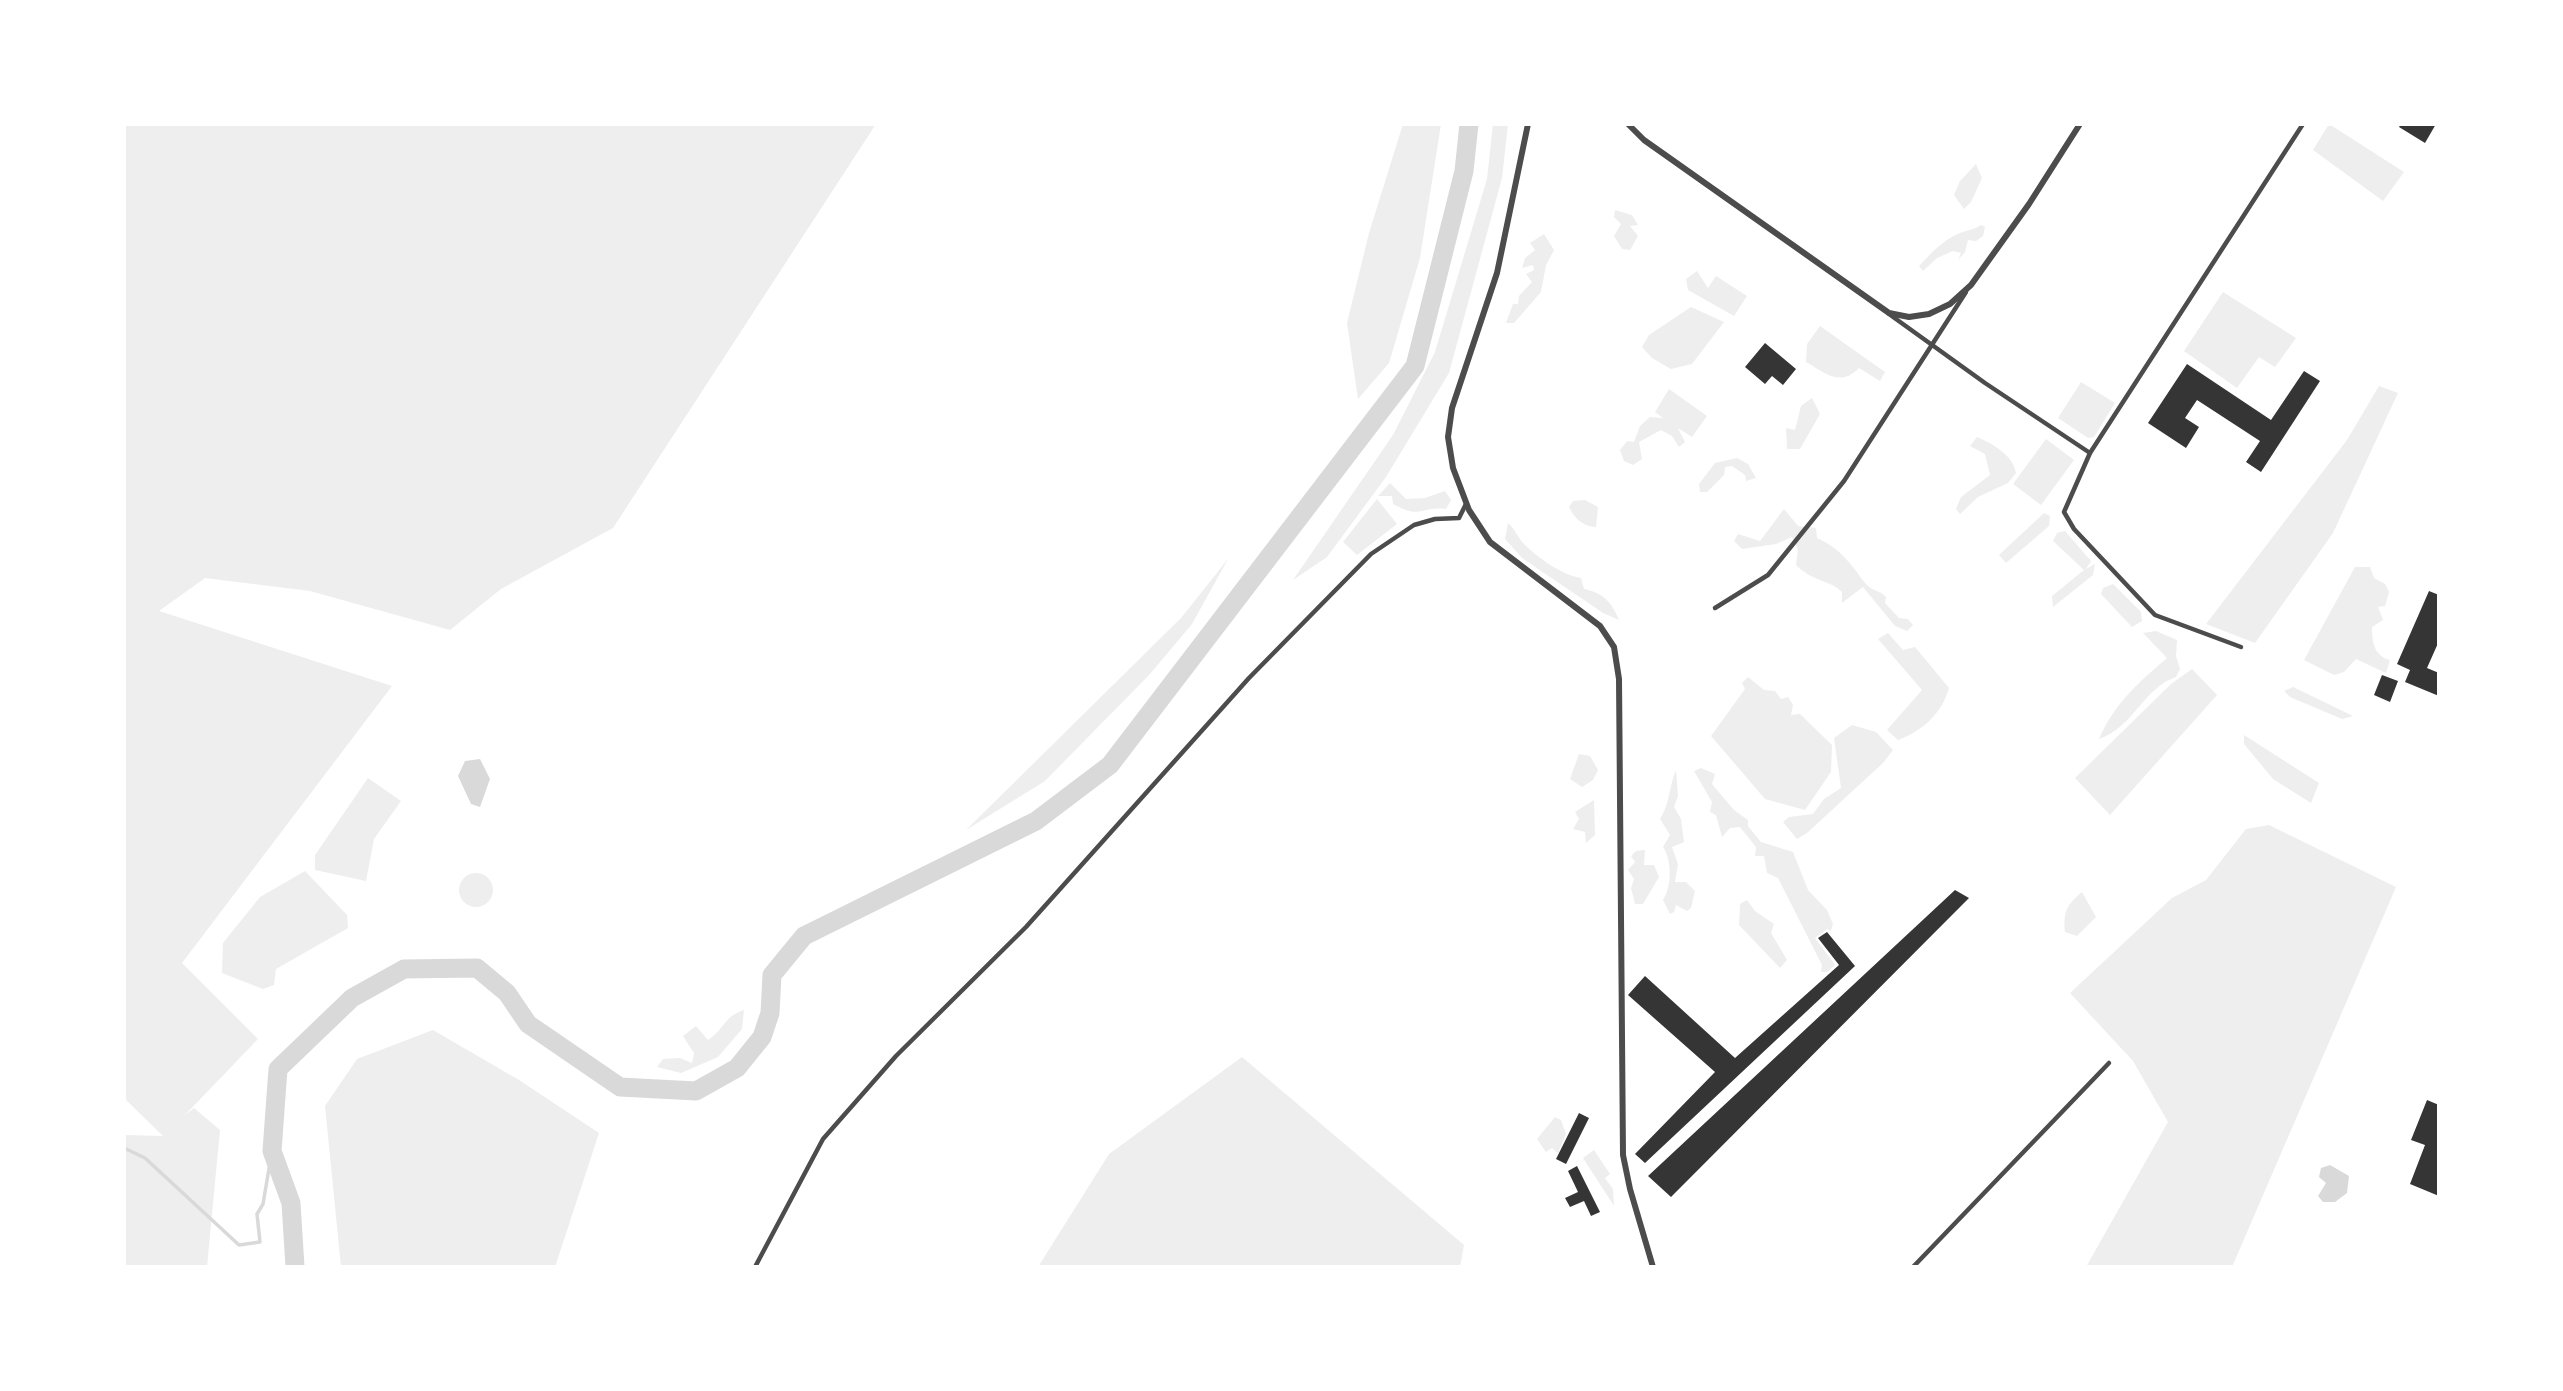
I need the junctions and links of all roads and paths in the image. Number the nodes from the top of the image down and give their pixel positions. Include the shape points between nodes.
1 (1528, 124) edge
2 (1628, 124) edge
3 (2080, 124) edge
4 (2303, 124) edge
5 (1971, 285) junction
6 (1889, 313) junction
7 (1930, 344) junction
8 (2090, 453) junction
9 (1467, 503) junction
10 (1714, 608) dead end
11 (2241, 648) dead end
12 (2109, 1063) dead end
13 (755, 1267) edge
14 (1653, 1267) edge
15 (1913, 1267) edge

1 - 9 street via 1497,273 1452,408 1448,437 1453,468
2 - 6 street via 1644,140
3 - 5 street
4 - 8 street
5 - 6 street via 1950,304 1929,314
5 - 7 street
6 - 7 street
7 - 8 street
7 - 10 street via 1844,481 1768,575
8 - 11 street via 2064,512 2074,529 2155,615
9 - 13 street via 1459,518 1414,525 1362,562 1249,678 1026,927 896,1056 823,1139
9 - 14 street via 1490,542 1600,626 1614,647 1619,679 1623,1155
12 - 15 street

